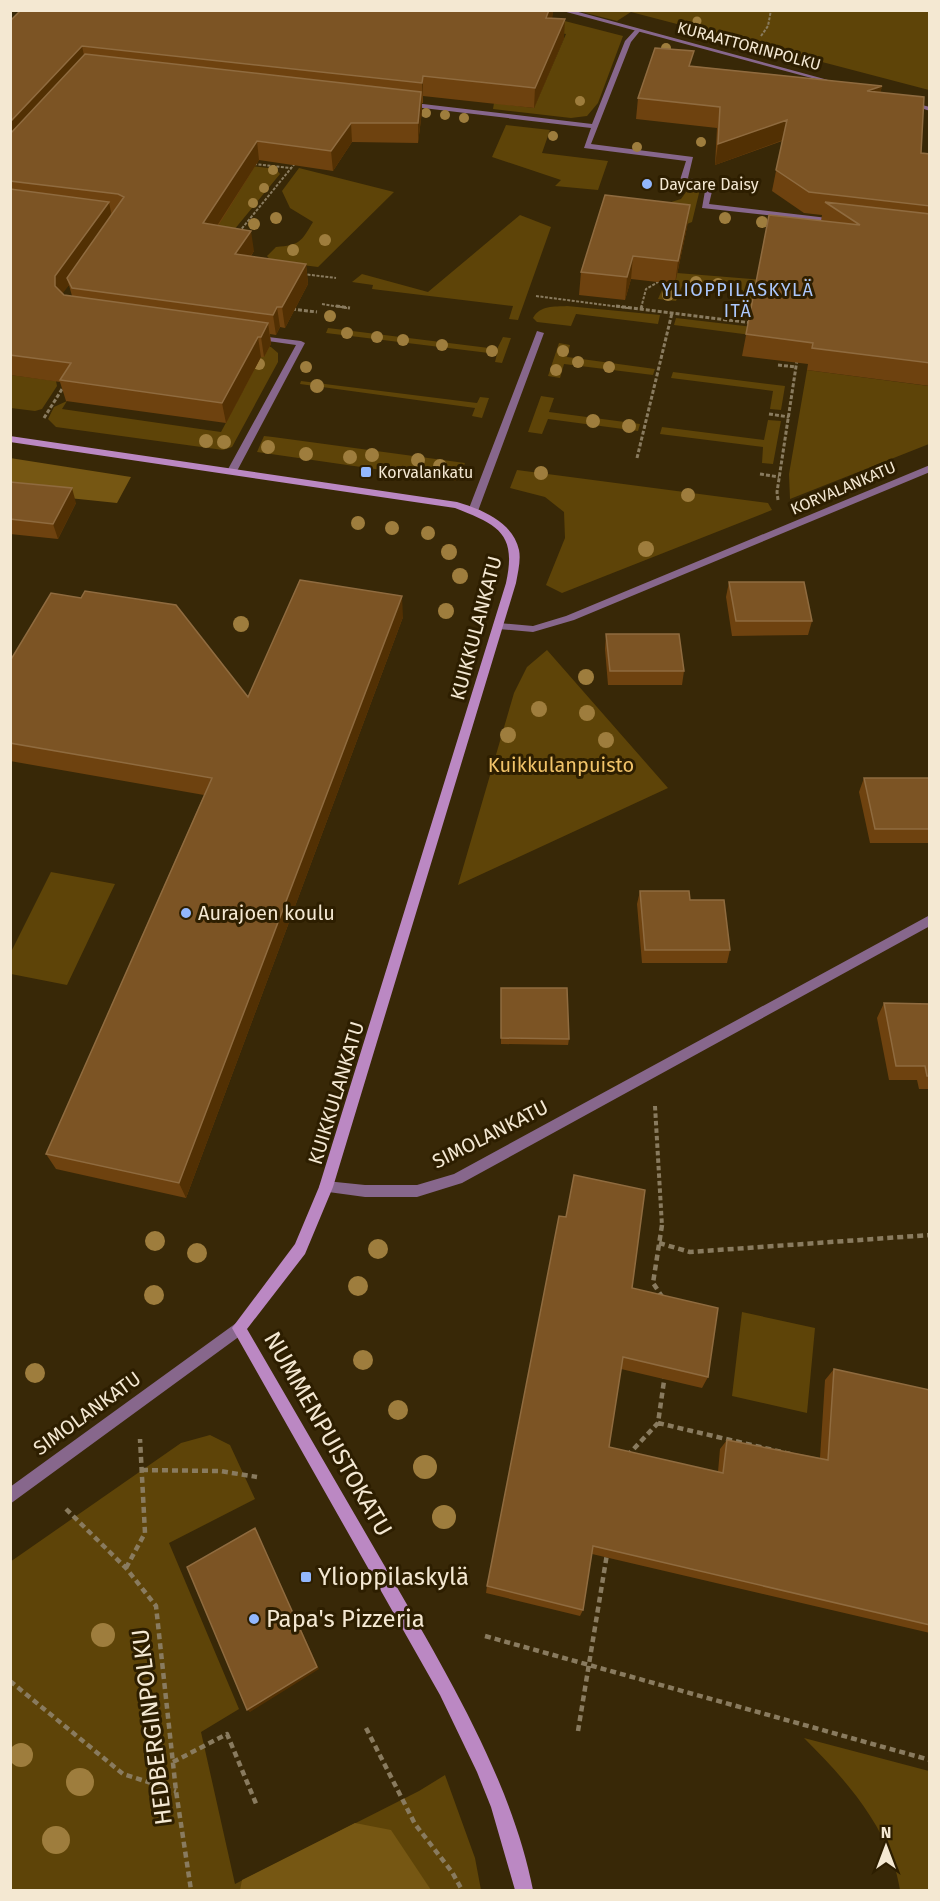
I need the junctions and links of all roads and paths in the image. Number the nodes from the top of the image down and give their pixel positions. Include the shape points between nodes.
1 (562, 10) edge
2 (637, 31) junction
3 (845, 85) edge
4 (896, 99) edge
5 (399, 104) edge
6 (930, 109) edge
7 (595, 126) junction
8 (299, 160) edge
9 (249, 164) edge
10 (292, 168) junction
11 (844, 222) edge
12 (233, 239) edge
13 (660, 273) edge
14 (303, 274) edge
15 (336, 278) dead end
16 (536, 296) dead end
17 (322, 304) dead end
18 (350, 308) dead end
19 (641, 309) junction
20 (317, 312) dead end
21 (672, 313) junction
22 (754, 323) edge
23 (540, 333) dead end
24 (245, 336) edge
25 (257, 338) junction
26 (798, 358) edge
27 (778, 365) edge
28 (796, 367) junction
29 (65, 386) edge
30 (769, 414) dead end
31 (789, 417) junction
32 (44, 418) dead end
33 (10, 439) edge
34 (637, 458) dead end
35 (930, 468) edge
36 (232, 471) junction
37 (760, 474) dead end
38 (779, 477) junction
39 (474, 511) junction
40 (795, 524) junction
41 (498, 626) junction
42 (930, 920) edge
43 (655, 1098) dead end
44 (326, 1187) junction
45 (930, 1235) edge
46 (659, 1243) junction
47 (666, 1302) edge
48 (238, 1328) junction
49 (666, 1367) edge
50 (137, 1403) junction
51 (658, 1423) junction
52 (795, 1459) edge
53 (623, 1461) edge
54 (142, 1470) junction
55 (257, 1477) dead end
56 (10, 1497) edge
57 (66, 1509) dead end
58 (608, 1546) edge
59 (126, 1568) junction
60 (485, 1636) dead end
61 (588, 1663) junction
62 (10, 1681) edge
63 (366, 1728) dead end
64 (578, 1731) dead end
65 (930, 1760) edge
66 (173, 1762) junction
67 (176, 1791) junction
68 (257, 1806) dead end
69 (192, 1890) edge
70 (462, 1890) edge
71 (524, 1890) edge

1 - 2 street, KURAATTORINPOLKU
2 - 3 street, KURAATTORINPOLKU
2 - 7 street via 628,41
4 - 6 street
5 - 7 street
7 - 11 street via 587,146 690,159 684,180 710,183 705,206
8 - 10 path
9 - 10 path
10 - 12 path
13 - 19 path via 658,282 646,289
14 - 15 path
16 - 19 path
17 - 18 path
19 - 21 path
20 - 25 path via 274,306
21 - 22 path
21 - 34 path
23 - 39 street
24 - 25 street
25 - 36 street via 301,343
26 - 28 path
27 - 28 path
28 - 31 path
29 - 32 path
30 - 31 path
31 - 38 path
33 - 36 street, KUIKKULANKATU
35 - 40 street, KORVALANKATU
36 - 39 street, KUIKKULANKATU via 439,501
37 - 38 path
38 - 40 path via 779,507
39 - 41 street, KUIKKULANKATU via 503,529 514,548 516,563
40 - 41 street, KORVALANKATU via 570,618 533,629
41 - 44 street, KUIKKULANKATU
42 - 44 street, SIMOLANKATU via 458,1179 417,1191
43 - 46 path via 662,1224
44 - 48 street, SIMOLANKATU via 300,1249
45 - 46 path via 690,1252
46 - 47 path via 653,1283
48 - 50 street, SIMOLANKATU
48 - 71 street, NUMMENPUISTOKATU via 462,1720 490,1779 514,1846
49 - 51 path
50 - 54 path
50 - 56 street, SIMOLANKATU
51 - 52 path via 788,1451
51 - 53 path
54 - 55 path via 220,1471
54 - 59 path via 145,1533
57 - 59 path, HEDBERGINPOLKU
58 - 61 path
59 - 66 path, HEDBERGINPOLKU via 156,1606
60 - 61 path
61 - 64 path
61 - 65 path
62 - 67 path via 123,1774
63 - 70 path via 416,1824
66 - 67 path, HEDBERGINPOLKU
66 - 68 path via 227,1734
67 - 69 path, HEDBERGINPOLKU

